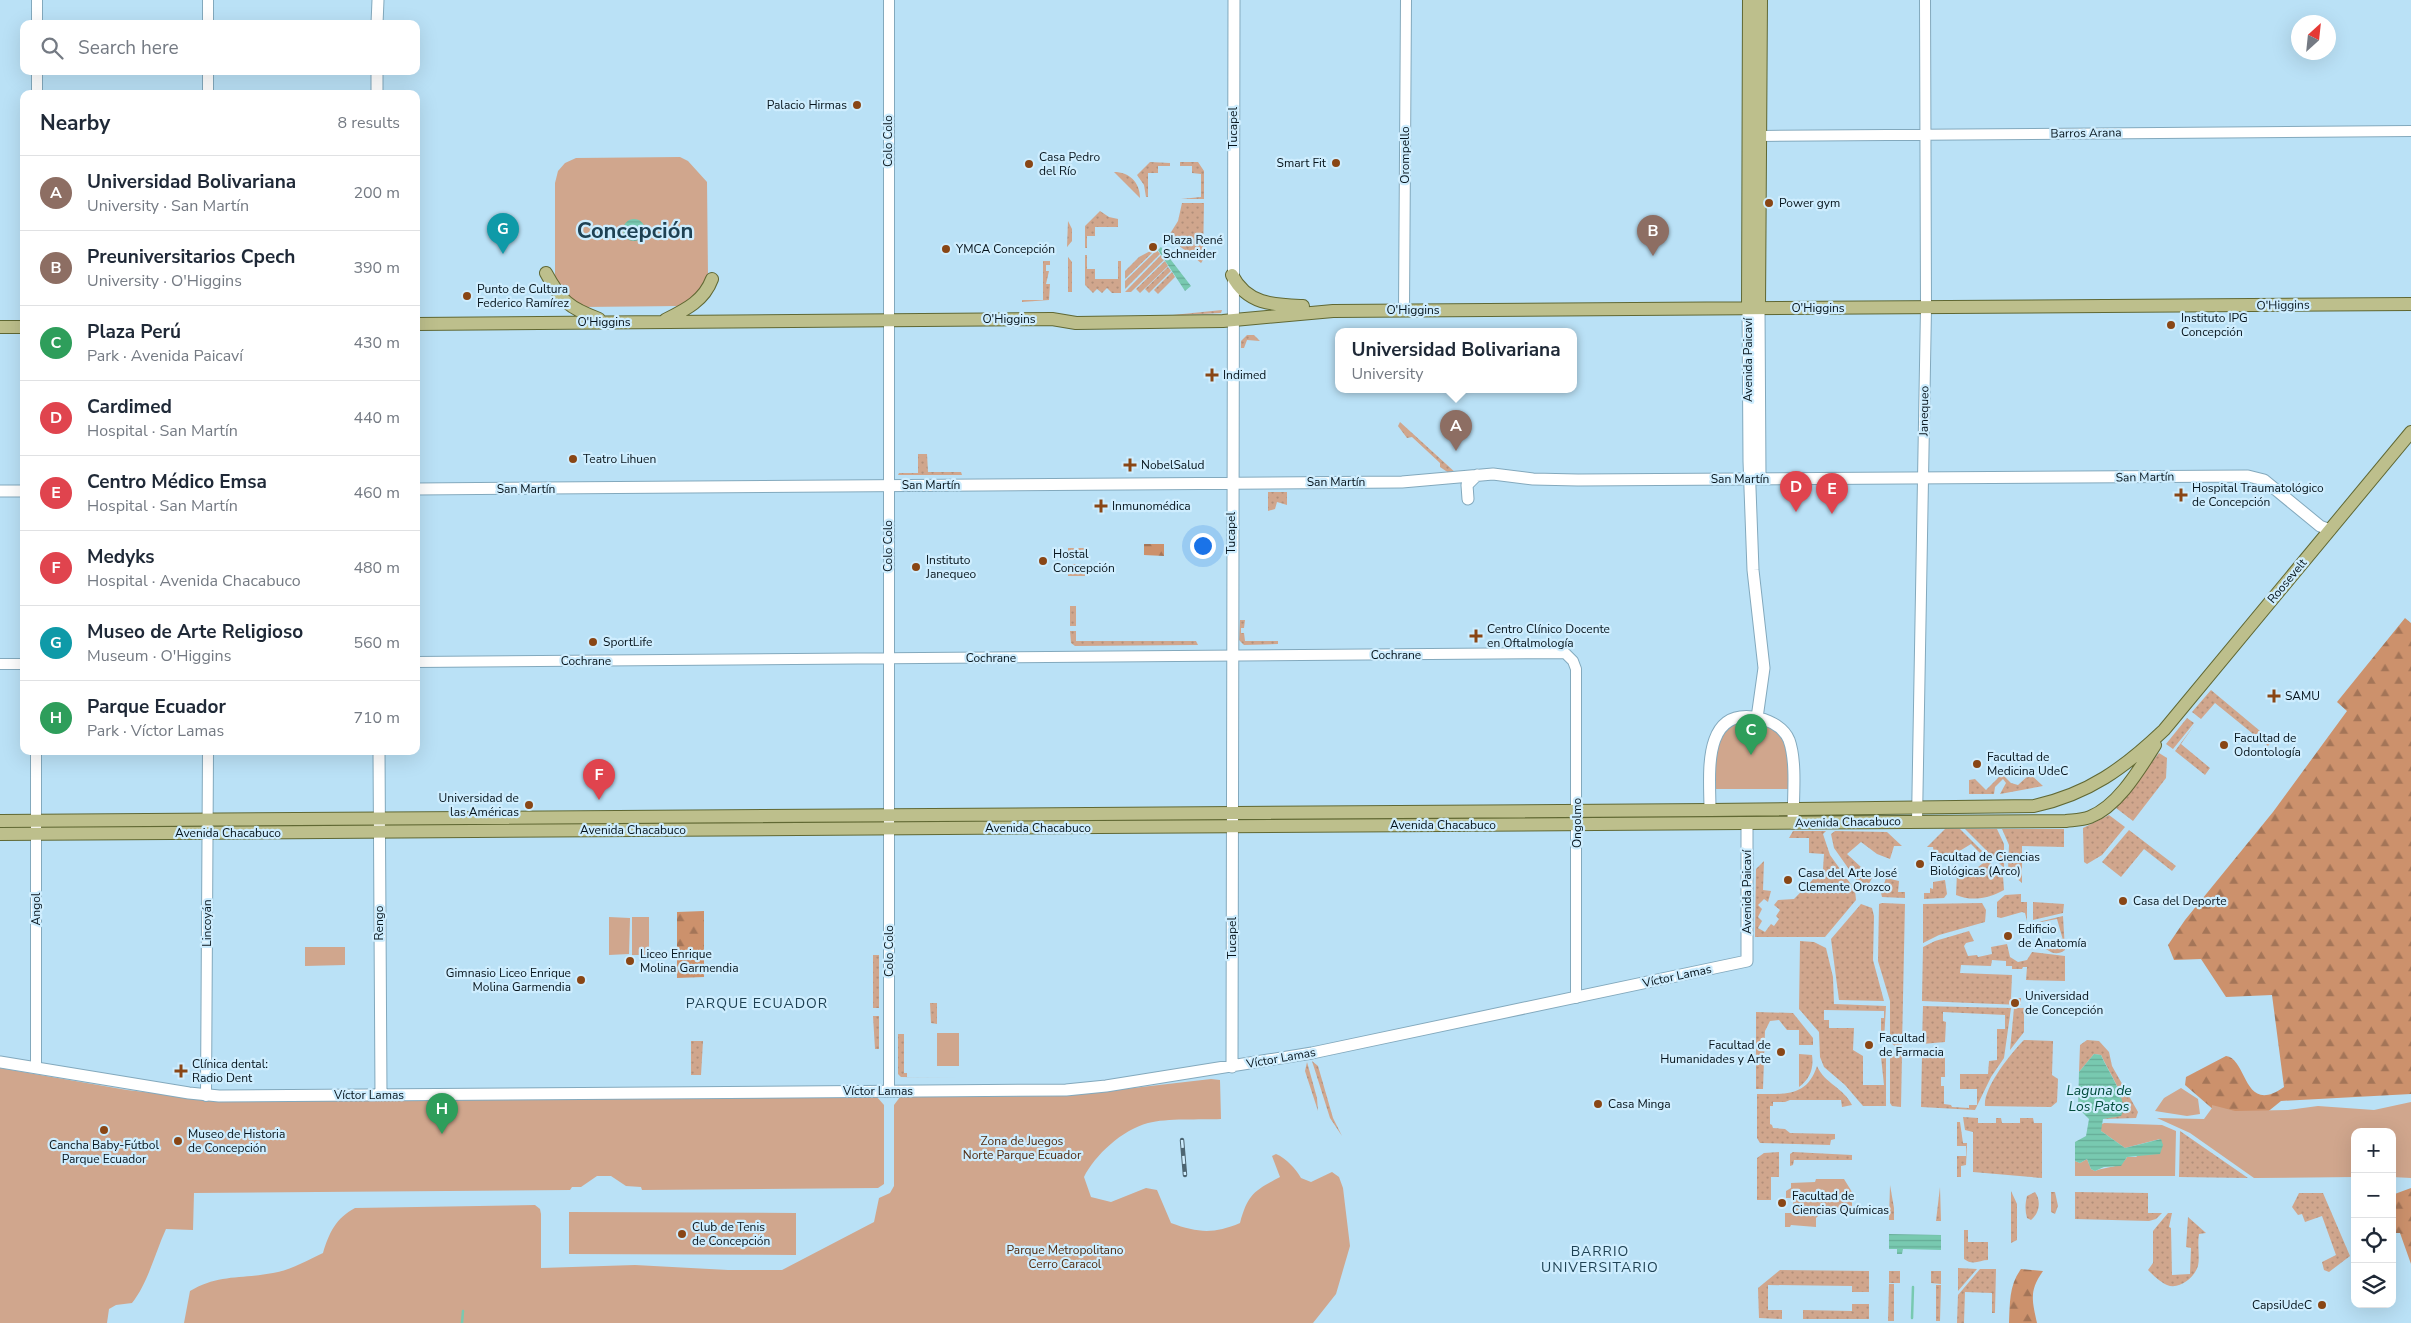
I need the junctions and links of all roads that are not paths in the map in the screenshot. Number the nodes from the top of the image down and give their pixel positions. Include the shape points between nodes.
1 (37, 0) edge
2 (208, 0) edge
3 (378, 0) edge
4 (889, 0) edge
5 (1234, 0) edge
6 (1406, 0) edge
7 (1749, 0) edge
8 (1761, 0) edge
9 (1925, 0) edge
10 (37, 20) edge
11 (208, 20) edge
12 (377, 20) edge
13 (37, 75) edge
14 (208, 75) edge
15 (377, 75) edge
16 (37, 90) edge
17 (208, 90) edge
18 (377, 90) edge
19 (2411, 131) edge
20 (1927, 135) junction
21 (1760, 136) junction
22 (546, 274) dead end
23 (1232, 275) junction
24 (712, 278) dead end
25 (2411, 304) edge
26 (1754, 308) junction
27 (1926, 308) junction
28 (1404, 310) junction
29 (1333, 311) junction
30 (887, 320) junction
31 (1232, 320) junction
32 (663, 321) junction
33 (608, 322) junction
34 (420, 324) edge
35 (0, 327) edge
36 (20, 327) edge
37 (2411, 432) edge
38 (1477, 476) junction
39 (1923, 478) junction
40 (1755, 479) junction
41 (1231, 483) junction
42 (888, 486) junction
43 (420, 489) edge
44 (0, 491) edge
45 (20, 491) edge
46 (1468, 499) dead end
47 (2330, 530) junction
48 (1565, 653) joint
49 (1231, 656) junction
50 (889, 658) junction
51 (420, 662) edge
52 (0, 664) edge
53 (20, 664) edge
54 (1757, 718) junction
55 (2164, 730) junction
56 (36, 755) edge
57 (208, 755) edge
58 (379, 755) edge
59 (2065, 797) joint
60 (1710, 810) junction
61 (1793, 810) junction
62 (1577, 811) junction
63 (1231, 812) junction
64 (889, 815) junction
65 (1917, 815) junction
66 (207, 820) junction
67 (2076, 820) joint
68 (0, 821) edge
69 (1794, 823) junction
70 (1577, 824) junction
71 (1747, 824) junction
72 (379, 825) junction
73 (1231, 826) junction
74 (36, 827) junction
75 (889, 829) junction
76 (208, 833) junction
77 (0, 834) edge
78 (1747, 961) joint
79 (1576, 998) junction
80 (0, 1062) edge
81 (1232, 1067) junction
82 (36, 1068) junction
83 (889, 1091) junction
84 (381, 1095) junction
85 (206, 1096) junction

1 - 10 street
2 - 11 street
3 - 12 main road
4 - 30 street, Colo Colo
5 - 23 main road, Tucapel
6 - 28 street, Orompello
7 - 26 main road, Avenida Paicaví
8 - 21 main road, Avenida Paicaví
9 - 20 street, Janequeo
13 - 16 street
14 - 17 street
15 - 18 main road
19 - 20 street, Barros Arana
20 - 21 street, Barros Arana
20 - 27 street, Janequeo
21 - 26 main road, Avenida Paicaví
22 - 33 main road via 564,302
23 - 29 main road via 1247,293 1273,306
23 - 31 main road, Tucapel
24 - 32 main road via 698,301
25 - 27 main road, O'Higgins
26 - 27 main road, O'Higgins
26 - 28 main road, O'Higgins
26 - 40 main road, Avenida Paicaví
27 - 39 street, Janequeo
28 - 29 main road, O'Higgins
29 - 31 main road, O'Higgins
30 - 31 main road, O'Higgins via 1061,319 1076,323
30 - 32 main road, O'Higgins
30 - 42 street, Colo Colo
31 - 41 main road, Tucapel
32 - 33 main road, O'Higgins
33 - 34 main road, O'Higgins
35 - 36 main road
37 - 47 main road, Roosevelt
38 - 40 main road, San Martín via 1495,474 1556,480
38 - 41 main road, San Martín via 1402,482
38 - 46 main road via 1467,485
39 - 40 main road, San Martín
39 - 47 main road, San Martín via 2256,476 2320,526
39 - 65 street, Janequeo
40 - 54 main road, Avenida Paicaví via 1753,577 1764,668
41 - 42 main road, San Martín
41 - 49 main road, Tucapel
42 - 43 main road, San Martín
42 - 50 street, Colo Colo
44 - 45 main road
47 - 55 main road, Roosevelt
48 - 49 street, Cochrane
48 - 62 street, Ongolmo via 1576,669
49 - 50 street, Cochrane
49 - 63 main road, Tucapel
50 - 51 street, Cochrane
50 - 64 street, Colo Colo
52 - 53 street
54 - 60 main road via 1731,721 1713,742
54 - 61 main road via 1778,727 1788,738
55 - 59 main road, Roosevelt via 2109,776
55 - 67 main road, Roosevelt via 2120,794 2096,814
56 - 74 street, Angol
57 - 66 street, Lincoyán
58 - 72 main road, Rengo
59 - 65 main road, Avenida Chacabuco via 2021,807
60 - 61 main road, Avenida Chacabuco
60 - 62 main road, Avenida Chacabuco
61 - 65 main road, Avenida Chacabuco
61 - 69 main road
62 - 63 main road, Avenida Chacabuco
62 - 70 street, Ongolmo
63 - 64 main road, Avenida Chacabuco
63 - 73 main road, Tucapel
64 - 72 main road, Avenida Chacabuco
64 - 75 street, Colo Colo
65 - 67 main road, Avenida Chacabuco
65 - 69 main road, Avenida Chacabuco
66 - 72 main road, Avenida Chacabuco
66 - 74 main road, Avenida Chacabuco
66 - 76 street, Lincoyán
68 - 74 main road, Avenida Chacabuco
69 - 71 main road, Avenida Chacabuco
70 - 71 main road, Avenida Chacabuco
70 - 73 main road, Avenida Chacabuco
70 - 79 street, Ongolmo
71 - 78 main road, Avenida Paicaví
72 - 75 main road, Avenida Chacabuco
72 - 76 main road, Avenida Chacabuco
72 - 84 main road, Rengo
73 - 75 main road, Avenida Chacabuco
73 - 81 main road, Tucapel
74 - 76 main road, Avenida Chacabuco
74 - 77 main road, Avenida Chacabuco
74 - 82 street, Angol
75 - 83 street, Colo Colo
76 - 85 street, Lincoyán
78 - 79 main road, Víctor Lamas
79 - 81 main road, Víctor Lamas
80 - 82 main road, Víctor Lamas
81 - 83 main road, Víctor Lamas via 1078,1090
82 - 85 main road, Víctor Lamas
83 - 84 main road, Víctor Lamas
84 - 85 main road, Víctor Lamas

